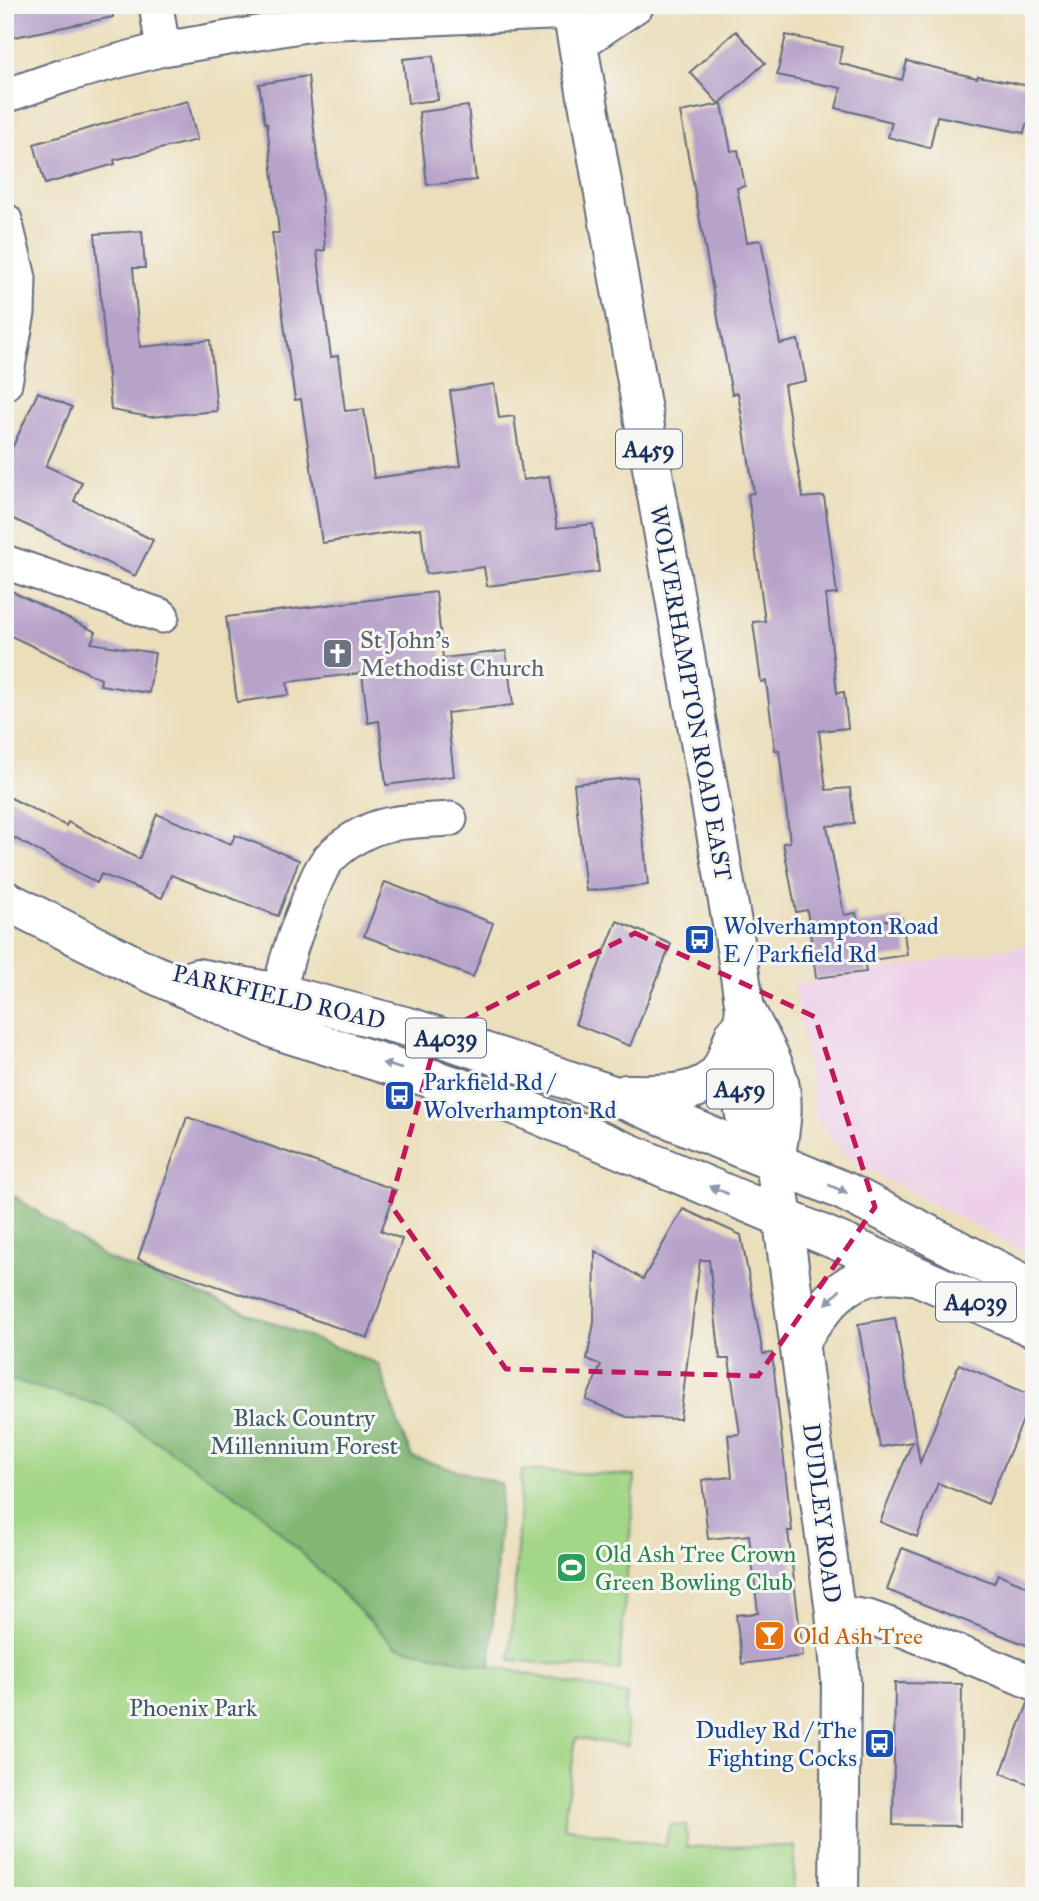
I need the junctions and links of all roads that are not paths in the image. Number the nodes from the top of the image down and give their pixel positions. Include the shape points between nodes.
1 (156, 5) edge
2 (637, 5) edge
3 (574, 21) edge
4 (163, 49) junction
5 (5, 96) edge
6 (5, 220) edge
7 (5, 383) edge
8 (5, 562) edge
9 (162, 615) dead end
10 (450, 819) dead end
11 (5, 900) edge
12 (136, 966) junction
13 (278, 993) junction
14 (745, 1009) junction
15 (277, 1030) junction
16 (610, 1094) junction
17 (775, 1161) junction
18 (782, 1216) junction
19 (919, 1277) junction
20 (1034, 1289) edge
21 (1034, 1328) edge
22 (800, 1341) junction
23 (835, 1612) junction
24 (1034, 1682) edge
25 (839, 1896) edge

1 - 4 street
2 - 3 street
3 - 4 street via 318,23
3 - 14 main road, WOLVERHAMPTON ROAD EAST / A459
4 - 5 street
6 - 7 street via 19,278 18,313
8 - 9 street
10 - 13 street via 366,831 327,861 303,913
11 - 12 main road, PARKFIELD ROAD / A4039
12 - 13 main road, PARKFIELD ROAD / A4039
12 - 15 main road, PARKFIELD ROAD / A4039
13 - 15 street
13 - 16 main road, PARKFIELD ROAD / A4039 via 425,1032
14 - 16 main road via 720,1071 705,1083 661,1094
14 - 17 main road, WOLVERHAMPTON ROAD EAST / A459 via 736,1068 745,1115
18 -> 15 main road, PARKFIELD ROAD / A4039 via 515,1105
16 - 17 main road, PARKFIELD ROAD / A4039
17 - 18 main road, WOLVERHAMPTON ROAD EAST / A459
17 -> 20 main road, A4039 via 844,1191
18 - 19 main road, A4039
18 - 22 main road, DUDLEY ROAD / A459
19 - 21 main road, A4039
19 -> 22 main road via 888,1272 856,1281 832,1297
22 - 23 main road, DUDLEY ROAD / A459
23 - 24 street via 868,1617
23 - 25 main road, DUDLEY ROAD / A459 via 841,1682

